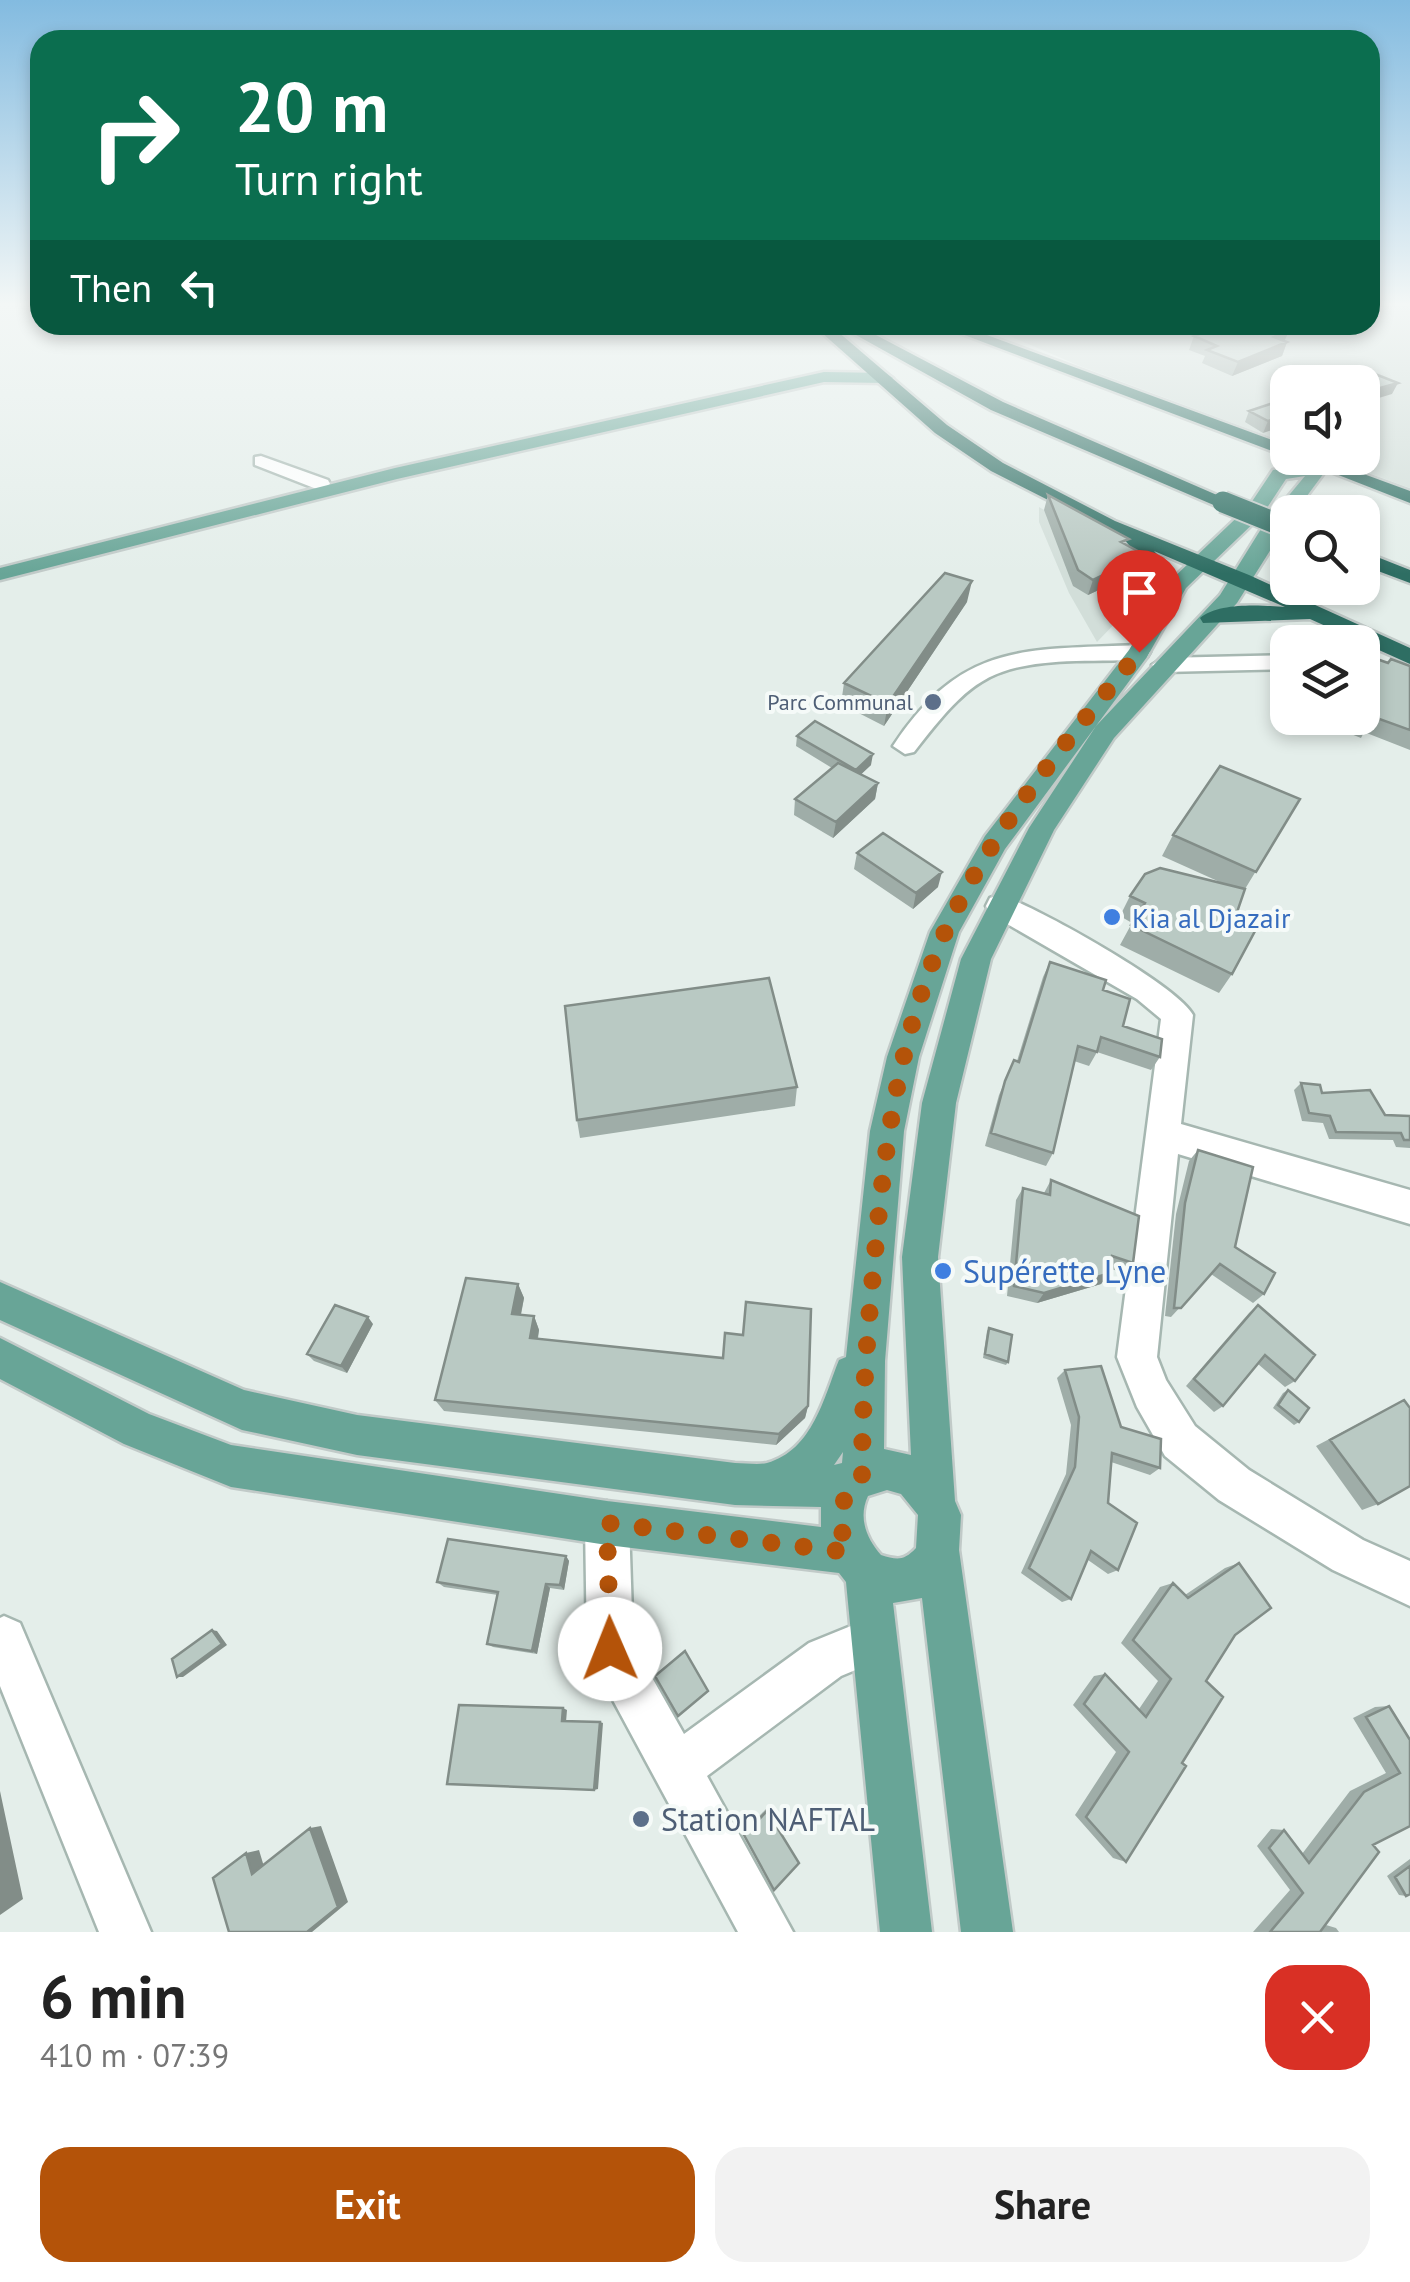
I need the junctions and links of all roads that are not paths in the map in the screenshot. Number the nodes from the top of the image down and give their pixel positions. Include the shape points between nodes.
1 (727, 393) edge
2 (751, 393) edge
3 (903, 393) edge
4 (973, 393) edge
5 (1006, 393) edge
6 (1128, 393) edge
7 (1270, 446) edge
8 (261, 461) dead end
9 (1279, 475) edge
10 (1314, 475) edge
11 (1349, 475) edge
12 (324, 488) junction
13 (1231, 497) junction
14 (1410, 497) edge
15 (1270, 506) edge
16 (1270, 518) edge
17 (1108, 525) junction
18 (1380, 547) edge
19 (1410, 558) edge
20 (1201, 561) junction
21 (0, 564) edge
22 (1380, 564) edge
23 (0, 574) edge
24 (1410, 577) edge
25 (1242, 579) junction
26 (1165, 606) junction
27 (1211, 618) junction
28 (1328, 620) junction
29 (1336, 625) edge
30 (1380, 648) edge
31 (1410, 656) edge
32 (1151, 659) junction
33 (1270, 662) edge
34 (905, 746) dead end
35 (1000, 906) junction
36 (1162, 1134) junction
37 (1410, 1208) edge
38 (0, 1301) edge
39 (868, 1318) junction
40 (0, 1358) edge
41 (856, 1481) junction
42 (768, 1485) junction
43 (934, 1500) junction
44 (607, 1523) junction
45 (939, 1553) junction
46 (857, 1563) junction
47 (1410, 1584) edge
48 (874, 1640) junction
49 (0, 1642) edge
50 (676, 1768) junction
51 (125, 1932) edge
52 (767, 1932) edge
53 (906, 1932) edge
54 (987, 1932) edge

1 - 12 main road
2 - 12 main road
3 - 17 highway via 965,447
4 - 13 highway
5 - 13 highway
6 - 7 highway
8 - 12 street
9 - 20 main road via 1256,510
10 - 25 main road via 1277,520
11 - 14 highway
12 - 21 main road
12 - 23 main road
13 - 15 highway
13 - 16 highway, bridge
17 - 20 highway
17 - 26 highway via 1152,556
18 - 19 highway
20 - 25 highway
20 - 26 main road
22 - 24 highway
25 - 27 main road
25 - 28 highway
26 - 32 main road
27 - 28 highway via 1262,612
27 - 32 main road
28 - 29 highway
30 - 31 highway
32 - 33 street
32 - 34 street via 1026,659 990,666 962,682
32 - 35 main road
32 - 39 main road via 995,843 945,932 903,1057 888,1131
35 - 36 street via 1148,990 1177,1014
35 - 43 main road via 958,1020 929,1170 920,1258
36 - 37 street
36 - 47 street via 1137,1357 1151,1393 1180,1441 1234,1485
38 - 42 main road via 242,1410 357,1435
39 - 41 main road
39 - 42 main road via 832,1436 810,1463
40 - 44 main road via 138,1430 232,1466
41 - 42 main road
41 - 43 main road via 877,1470 909,1475
41 - 46 main road via 840,1517
43 - 45 main road via 943,1536
44 - 46 main road
44 - 50 street via 610,1649
45 - 46 main road via 916,1579 883,1582
45 - 54 main road
46 - 48 main road
48 - 50 street via 825,1658
48 - 53 main road
49 - 51 street via 4,1638
50 - 52 street

